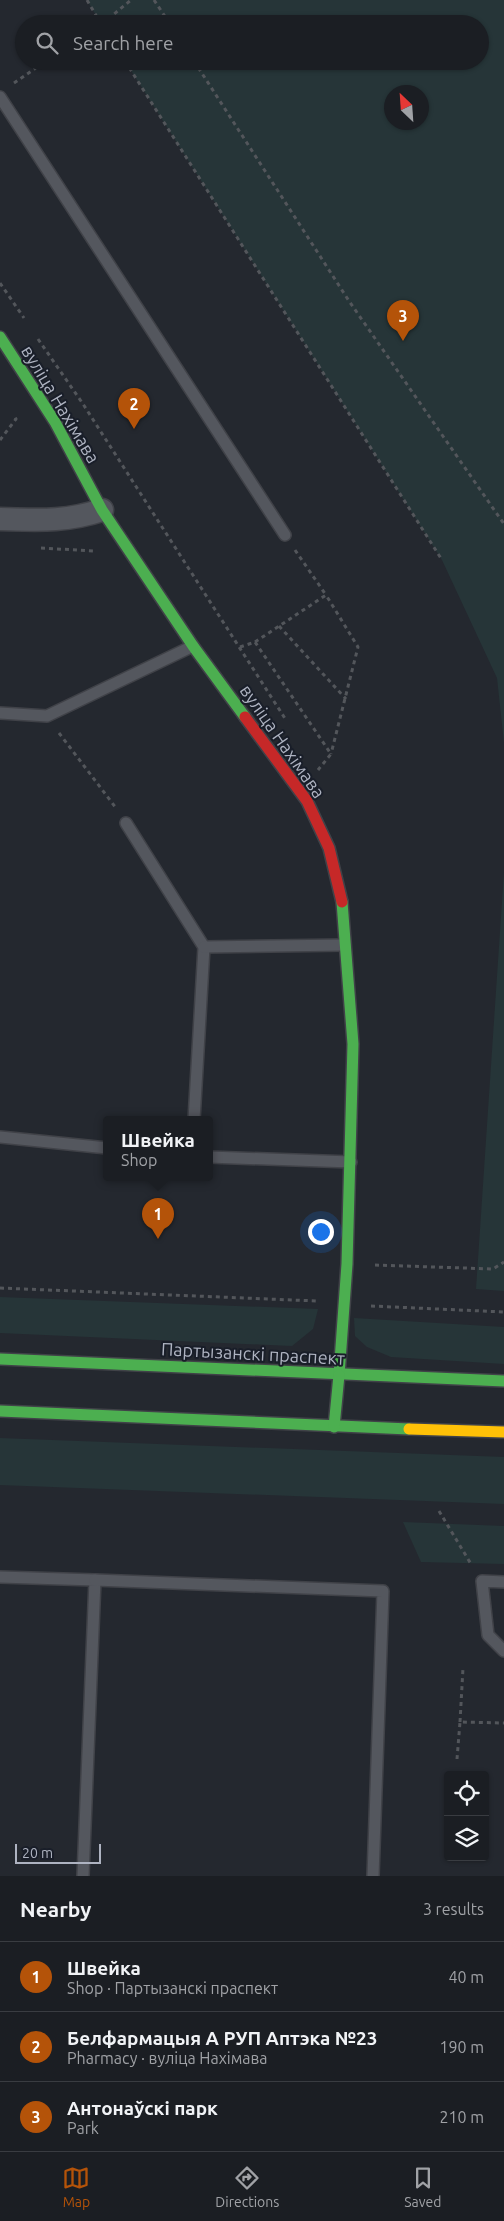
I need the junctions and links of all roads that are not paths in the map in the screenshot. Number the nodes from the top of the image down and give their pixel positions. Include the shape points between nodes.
1 (0, 97) edge
2 (0, 337) edge
3 (102, 510) junction
4 (0, 519) edge
5 (285, 535) dead end
6 (193, 646) junction
7 (0, 713) edge
8 (126, 822) road end
9 (346, 945) junction
10 (204, 947) junction
11 (194, 1116) edge
12 (0, 1137) edge
13 (103, 1148) edge
14 (213, 1157) edge
15 (351, 1162) junction
16 (0, 1359) edge
17 (339, 1375) junction
18 (504, 1382) edge
19 (0, 1411) edge
20 (334, 1427) junction
21 (504, 1432) edge
22 (0, 1577) edge
23 (95, 1580) junction
24 (504, 1582) edge
25 (504, 1651) edge
26 (83, 1876) edge
27 (373, 1876) edge

1 - 5 lane
2 - 3 street, вуліца Нахімава via 55,422
3 - 4 street via 79,518
3 - 6 street, вуліца Нахімава
6 - 7 lane via 47,716
6 - 9 street, вуліца Нахімава via 308,801 329,848 342,902
8 - 10 lane
9 - 10 lane
9 - 15 street, вуліца Нахімава via 352,1044
10 - 11 lane
12 - 13 lane
14 - 15 lane
15 - 17 street, вуліца Нахімава
16 - 17 street, Партызанскі праспект
17 - 18 street, Партызанскі праспект
17 - 20 street, вуліца Нахімава
19 - 20 street
20 - 21 street
22 - 23 lane
23 - 26 lane
23 - 27 lane via 382,1592
24 - 25 lane via 482,1581 488,1635

